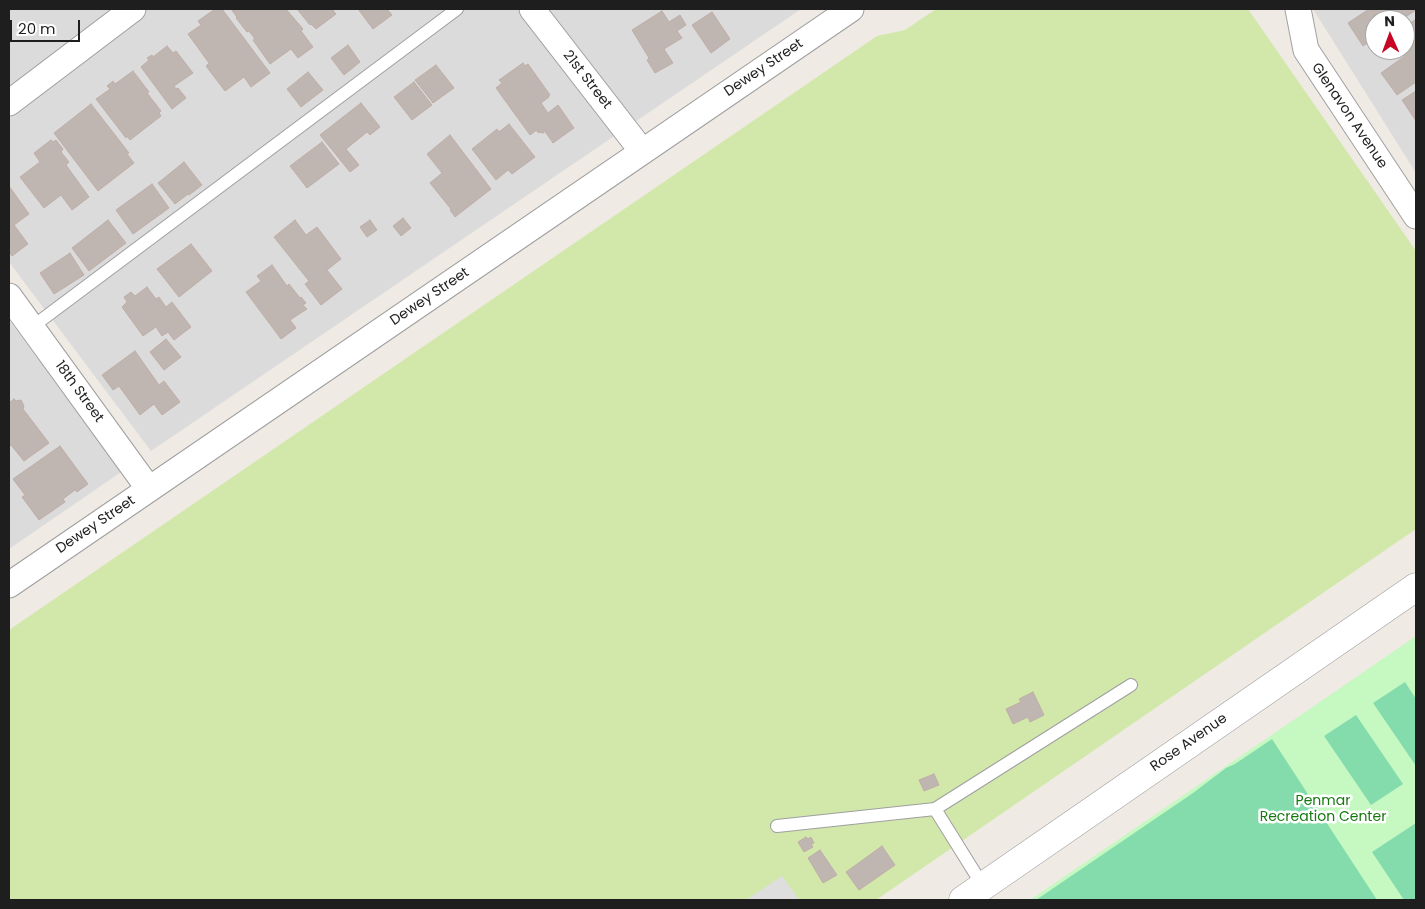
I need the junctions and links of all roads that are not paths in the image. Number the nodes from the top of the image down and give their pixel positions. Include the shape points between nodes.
1 (133, 9) edge
2 (457, 9) edge
3 (532, 9) edge
4 (851, 9) edge
5 (1298, 9) edge
6 (9, 103) edge
7 (642, 151) junction
8 (1416, 216) edge
9 (9, 296) edge
10 (32, 327) junction
11 (149, 489) junction
12 (9, 585) edge
13 (1416, 587) edge
14 (1131, 685) dead end
15 (936, 809) junction
16 (777, 826) dead end
17 (973, 893) edge

1 - 6 street
2 - 10 lane
3 - 7 street, 21st Street
4 - 7 street, Dewey Street
5 - 8 street, Glenavon Avenue via 1306,50
7 - 11 street, Dewey Street
9 - 10 street, 18th Street
10 - 11 street, 18th Street
11 - 12 street, Dewey Street
13 - 17 street, Rose Avenue
14 - 15 lane
15 - 16 lane
15 - 17 lane

